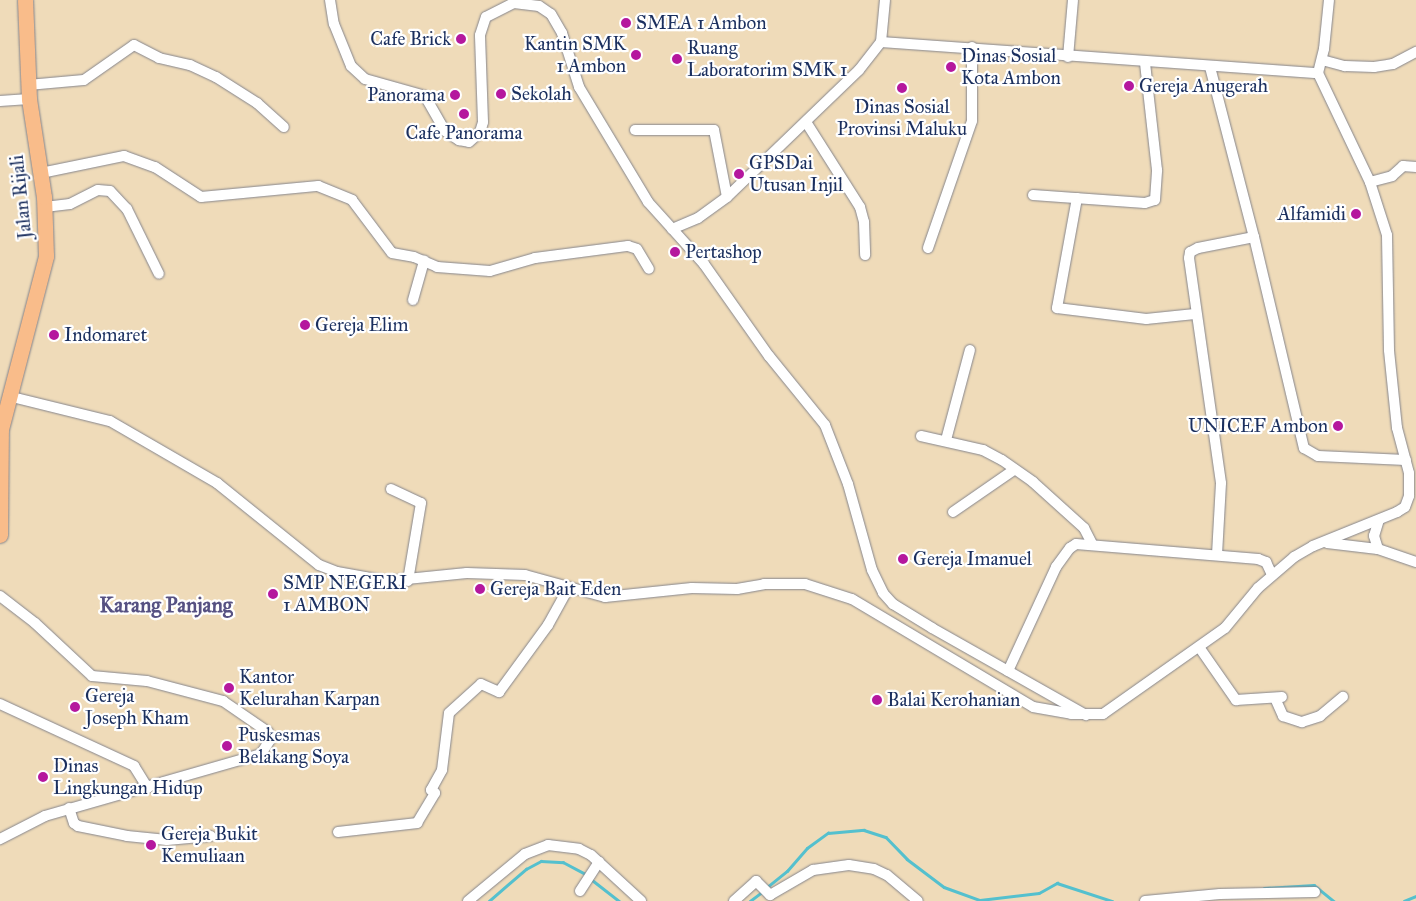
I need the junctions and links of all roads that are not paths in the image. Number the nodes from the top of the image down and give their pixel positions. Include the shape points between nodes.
1 (25, 0) edge
2 (330, 0) edge
3 (885, 0) edge
4 (1073, 0) edge
5 (1328, 0) edge
6 (515, 2) edge
7 (538, 3) edge
8 (880, 42) junction
9 (972, 46) junction
10 (1416, 52) edge
11 (1068, 57) junction
12 (1322, 60) junction
13 (1145, 63) junction
14 (1210, 67) junction
15 (1318, 73) junction
16 (28, 92) junction
17 (0, 101) edge
18 (806, 122) junction
19 (284, 127) dead end
20 (635, 130) dead end
21 (1416, 167) edge
22 (40, 173) junction
23 (1370, 182) junction
24 (1033, 194) dead end
25 (727, 197) junction
26 (1078, 198) junction
27 (45, 207) junction
28 (672, 229) junction
29 (1254, 237) junction
30 (928, 248) dead end
31 (864, 255) dead end
32 (424, 261) junction
33 (649, 269) dead end
34 (159, 274) dead end
35 (413, 300) dead end
36 (1195, 314) junction
37 (970, 350) dead end
38 (8, 396) junction
39 (1, 428) edge
40 (921, 436) dead end
41 (946, 440) junction
42 (1406, 460) junction
43 (1015, 468) junction
44 (390, 489) dead end
45 (953, 512) dead end
46 (1379, 520) junction
47 (0, 532) edge
48 (1092, 544) junction
49 (1323, 544) junction
50 (1378, 549) junction
51 (1217, 555) junction
52 (1416, 562) edge
53 (1272, 575) junction
54 (408, 581) junction
55 (569, 586) junction
56 (0, 596) edge
57 (1199, 647) junction
58 (1008, 671) junction
59 (1343, 697) dead end
60 (0, 704) edge
61 (1086, 715) junction
62 (148, 788) junction
63 (69, 808) junction
64 (338, 832) dead end
65 (211, 836) dead end
66 (0, 839) edge
67 (599, 862) junction
68 (585, 883) dead end
69 (1315, 892) dead end
70 (468, 901) edge
71 (641, 901) edge
72 (734, 901) edge
73 (918, 901) edge
74 (1146, 901) edge

1 - 16 highway, Jalan Rijali
2 - 6 street via 334,24 351,66 365,78 425,96 445,131 468,142 480,132 483,122 481,25 495,11
3 - 8 street
4 - 11 street
5 - 12 street
6 - 7 street
7 - 28 street via 556,21 579,87 648,202
8 - 9 street
8 - 18 street via 859,70
9 - 11 street
9 - 30 street via 972,121
10 - 12 street via 1393,64 1374,67 1345,66
11 - 13 street
12 - 15 street
13 - 14 street
13 - 26 street via 1157,197 1145,203
14 - 15 street
14 - 29 street
15 - 23 street
16 - 17 street
16 - 19 street via 84,80 134,45 159,58 190,65 216,77 257,103
16 - 22 highway, Jalan Rijali
18 - 25 street
18 - 31 street via 860,207 864,222
20 - 25 street via 714,130
21 - 23 street via 1402,166 1392,176
22 - 27 highway, Jalan Rijali
22 - 32 street via 124,156 156,166 201,197 318,186 352,200 392,253
23 - 42 street via 1386,235 1388,350 1397,428
24 - 26 street
25 - 28 street via 698,218
26 - 36 street via 1057,308 1146,318
27 - 34 street via 70,204 98,190 110,191 127,209
27 - 38 highway, Jalan Rijali via 46,256 42,277
28 - 58 street via 704,264 769,356 825,425 848,484 874,576 882,593 910,616
29 - 36 street via 1190,252
29 - 42 street via 1304,448 1318,456
32 - 33 street via 437,267 490,271 535,258 628,246 637,249
32 - 35 street
36 - 51 street via 1221,483
37 - 41 street
38 - 39 highway, Jalan Rijali
38 - 54 street via 110,421 218,483 319,565 369,580
39 - 47 highway, Jalan Rijali
40 - 41 street
41 - 43 street via 983,450
42 - 46 street via 1410,485 1405,507
43 - 45 street
43 - 48 street via 1087,531
44 - 54 street via 421,503
46 - 49 street
46 - 50 street via 1374,536
48 - 51 street
48 - 58 street via 1074,545 1060,560
49 - 50 street
49 - 53 street via 1303,551
50 - 52 street
51 - 53 street via 1263,560
53 - 57 street via 1225,628
54 - 55 street via 451,574 498,574 546,579
55 - 61 street via 592,595 622,597 661,590 737,589 790,582 831,589 1033,707
55 - 64 street via 548,625 499,692 481,684 449,713 442,770 432,790 435,793 418,824
56 - 62 street via 35,623 92,676 146,681 222,702 270,736 268,748 261,754
57 - 59 street via 1236,700 1278,698 1283,716 1302,722 1320,716
57 - 61 street via 1116,708 1103,714
58 - 61 street
60 - 62 street via 134,766
62 - 63 street
63 - 65 street via 78,826 127,836 167,840
63 - 66 street via 45,816
67 - 68 street
67 - 70 street via 578,849 548,845 536,848
67 - 71 street
69 - 74 street
72 - 73 street via 757,881 768,895 813,870 855,865 887,875

